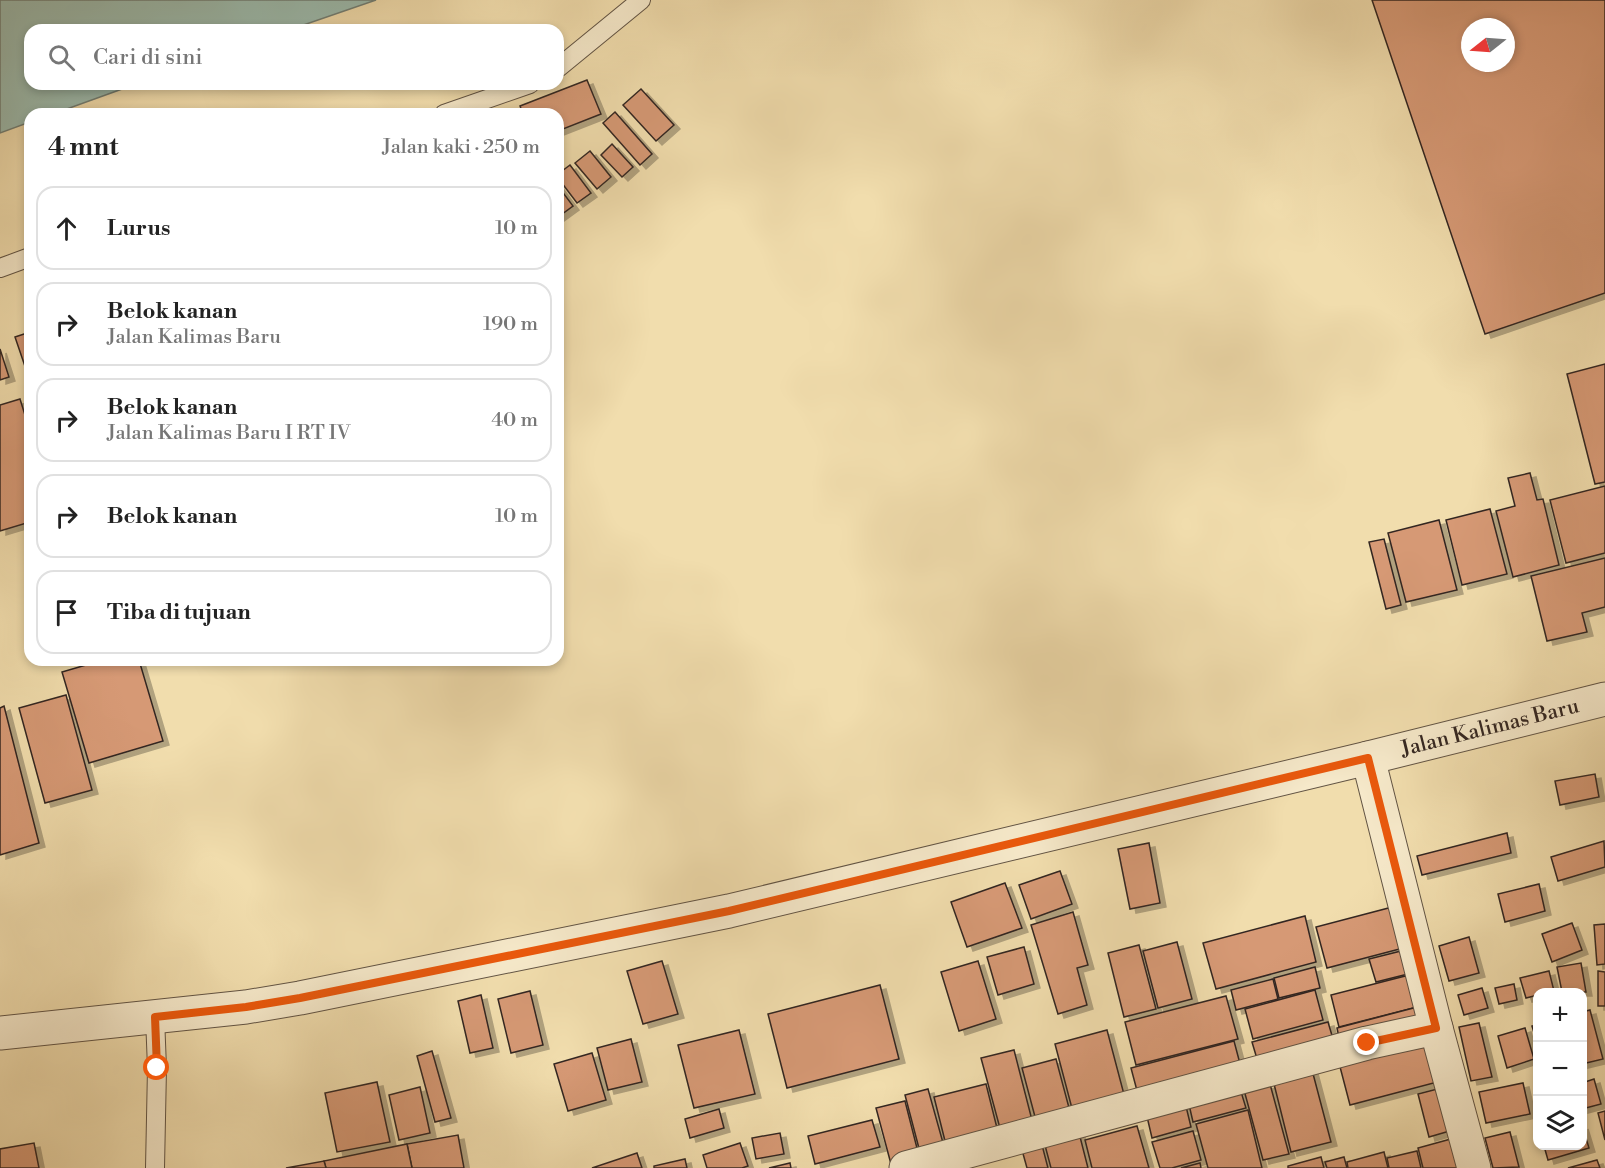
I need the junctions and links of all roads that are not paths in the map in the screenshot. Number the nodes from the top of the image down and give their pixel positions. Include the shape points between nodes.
1 (641, 0) edge
2 (564, 64) edge
3 (513, 90) edge
4 (461, 108) edge
5 (24, 259) edge
6 (0, 267) edge
7 (1605, 699) edge
8 (1368, 758) junction
9 (155, 1017) junction
10 (1436, 1028) junction
11 (0, 1033) edge
12 (155, 1168) edge
13 (906, 1168) edge
14 (1474, 1168) edge

1 - 2 lane
3 - 4 lane
5 - 6 lane
7 - 8 street, Jalan Kalimas Baru
8 - 9 street, Jalan Kalimas Baru via 729,911 300,998
8 - 10 street
9 - 11 street, Jalan Kalimas Baru
9 - 12 lane
10 - 13 street via 1367,1043
10 - 14 street

